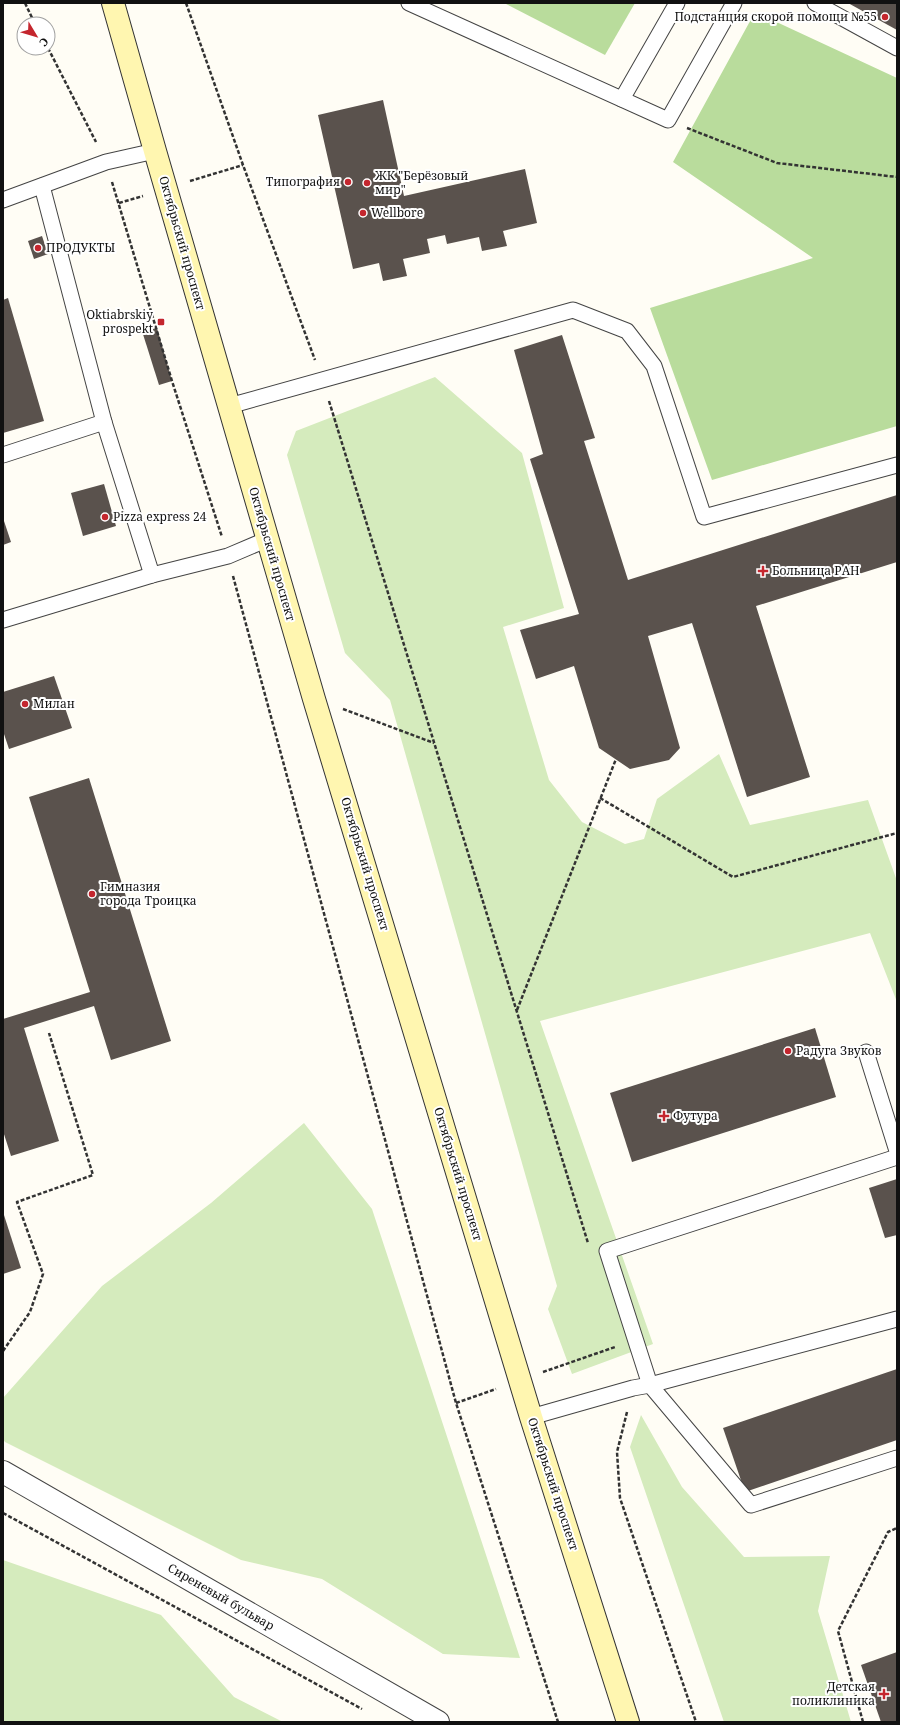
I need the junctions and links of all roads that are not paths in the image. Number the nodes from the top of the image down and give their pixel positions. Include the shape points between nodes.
1 (113, 3) edge
2 (409, 3) edge
3 (677, 3) edge
4 (734, 3) edge
5 (815, 3) edge
6 (897, 48) edge
7 (622, 99) junction
8 (155, 151) junction
9 (42, 186) junction
10 (3, 200) edge
11 (229, 406) junction
12 (104, 422) junction
13 (3, 455) edge
14 (897, 465) edge
15 (268, 539) junction
16 (152, 575) junction
17 (3, 620) edge
18 (866, 1052) dead end
19 (897, 1151) edge
20 (897, 1157) edge
21 (897, 1319) edge
22 (650, 1385) junction
23 (532, 1417) junction
24 (897, 1458) edge
25 (3, 1472) edge
26 (438, 1722) edge
27 (628, 1722) edge

1 - 8 main road, Октябрьский проспект
2 - 7 lane
3 - 7 lane
4 - 7 lane via 668,120
5 - 6 lane
8 - 9 lane via 106,162
8 - 11 main road, Октябрьский проспект
9 - 10 lane
9 - 12 lane
11 - 14 lane via 573,310 626,331 654,366 704,517
11 - 15 main road, Октябрьский проспект
12 - 13 lane
12 - 16 lane
15 - 16 lane via 228,556
15 - 23 main road, Октябрьский проспект via 314,699
16 - 17 lane
18 - 19 lane
20 - 22 lane via 607,1251
21 - 22 lane
22 - 23 lane
22 - 24 lane via 751,1505
23 - 27 main road, Октябрьский проспект
25 - 26 street, Сиреневый бульвар

